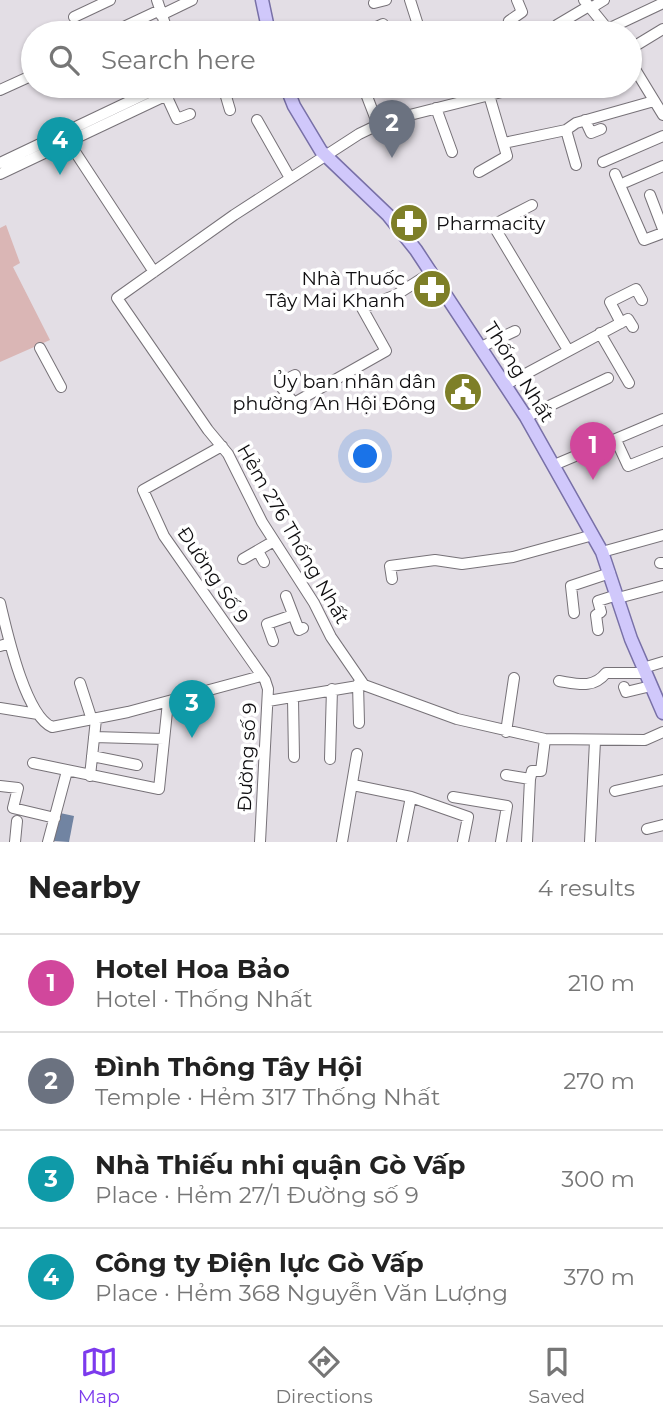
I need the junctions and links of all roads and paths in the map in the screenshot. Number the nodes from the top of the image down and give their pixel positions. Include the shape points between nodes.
1 (110, 0) edge
2 (192, 0) edge
3 (262, 0) edge
4 (386, 0) edge
5 (410, 0) edge
6 (517, 0) edge
7 (604, 0) edge
8 (374, 3) dead end
9 (663, 3) edge
10 (588, 5) edge
11 (159, 8) edge
12 (74, 17) dead end
13 (134, 21) edge
14 (266, 21) edge
15 (417, 21) edge
16 (509, 21) edge
17 (562, 21) edge
18 (602, 21) edge
19 (629, 21) edge
20 (663, 29) edge
21 (642, 42) edge
22 (21, 80) edge
23 (642, 80) edge
24 (0, 90) edge
25 (147, 98) edge
26 (168, 98) edge
27 (226, 98) edge
28 (291, 98) edge
29 (368, 98) edge
30 (476, 98) edge
31 (490, 98) edge
32 (471, 99) joint
33 (436, 108) junction
34 (660, 109) edge
35 (230, 110) dead end
36 (190, 114) dead end
37 (257, 120) dead end
38 (585, 120) junction
39 (379, 125) junction
40 (601, 129) dead end
41 (566, 130) junction
42 (663, 136) edge
43 (66, 137) junction
44 (504, 143) junction
45 (452, 152) dead end
46 (331, 153) junction
47 (603, 162) dead end
48 (0, 163) edge
49 (312, 164) junction
50 (576, 165) dead end
51 (663, 166) edge
52 (337, 167) junction
53 (479, 172) dead end
54 (0, 174) edge
55 (615, 174) dead end
56 (290, 178) junction
57 (626, 182) dead end
58 (650, 195) dead end
59 (532, 205) dead end
60 (663, 231) edge
61 (154, 272) junction
62 (432, 272) junction
63 (642, 300) dead end
64 (621, 323) junction
65 (633, 327) dead end
66 (515, 331) dead end
67 (600, 333) junction
68 (481, 347) junction
69 (40, 348) dead end
70 (568, 350) junction
71 (295, 375) dead end
72 (608, 378) dead end
73 (629, 383) dead end
74 (505, 385) junction
75 (61, 387) dead end
76 (526, 417) junction
77 (663, 419) edge
78 (616, 440) junction
79 (222, 446) junction
80 (663, 452) edge
81 (554, 465) junction
82 (593, 535) junction
83 (663, 535) edge
84 (274, 541) junction
85 (258, 551) junction
86 (602, 552) junction
87 (243, 559) dead end
88 (264, 562) dead end
89 (610, 573) junction
90 (391, 579) dead end
91 (663, 586) edge
92 (286, 596) dead end
93 (617, 597) junction
94 (0, 603) edge
95 (574, 613) dead end
96 (293, 615) junction
97 (303, 628) dead end
98 (597, 630) dead end
99 (273, 641) dead end
100 (5, 645) edge
101 (663, 662) edge
102 (644, 670) junction
103 (261, 676) junction
104 (514, 678) dead end
105 (559, 681) dead end
106 (80, 683) dead end
107 (361, 684) junction
108 (651, 686) junction
109 (624, 687) dead end
110 (332, 689) junction
111 (293, 699) junction
112 (268, 701) junction
113 (168, 702) junction
114 (0, 708) edge
115 (663, 713) edge
116 (38, 714) junction
117 (94, 720) junction
118 (359, 723) dead end
119 (506, 732) junction
120 (663, 732) edge
121 (94, 737) junction
122 (164, 739) junction
123 (545, 739) junction
124 (595, 741) junction
125 (357, 754) dead end
126 (92, 756) junction
127 (294, 757) dead end
128 (330, 759) dead end
129 (33, 763) dead end
130 (137, 765) dead end
131 (67, 771) junction
132 (506, 775) dead end
133 (90, 776) junction
134 (530, 779) junction
135 (663, 780) edge
136 (354, 785) junction
137 (0, 786) edge
138 (615, 791) dead end
139 (411, 797) junction
140 (453, 797) dead end
141 (55, 818) junction
142 (17, 821) dead end
143 (663, 825) edge
144 (646, 830) dead end
145 (15, 842) edge
146 (48, 842) edge
147 (260, 842) edge
148 (342, 842) edge
149 (402, 842) edge
150 (463, 842) edge
151 (501, 842) edge
152 (527, 842) edge
153 (590, 842) edge

1 - 12 street
2 - 11 street
3 - 14 main road
4 - 8 street
5 - 15 street
6 - 16 street via 522,12
7 - 10 street
9 - 19 street
10 - 17 street
10 - 18 street
11 - 13 street
20 - 21 street
22 - 24 street
23 - 34 street
25 - 43 street
26 - 36 street via 177,119
27 - 35 street
28 - 46 main road, Thống Nhất
29 - 39 street
30 - 32 street, Hẻm 276 Thống Nhất
31 - 44 street
32 - 33 street, Hẻm 276 Thống Nhất
33 - 39 street, Hẻm 276 Thống Nhất
33 - 45 street
34 - 38 street
37 - 56 street
38 - 40 street via 591,133
38 - 41 street
39 - 46 street, Hẻm 276 Thống Nhất
41 - 44 street
41 - 50 street
42 - 47 street
43 - 48 street
43 - 54 street
43 - 61 street
44 - 53 street via 507,156
46 - 49 street, Hẻm 276 Thống Nhất
46 - 52 main road, Thống Nhất
49 - 52 street
49 - 56 street, Hẻm 276 Thống Nhất
51 - 57 street
52 - 62 main road, Thống Nhất via 388,215
55 - 60 street via 644,240
56 - 61 street, Hẻm 276 Thống Nhất
58 - 60 street
59 - 70 street via 493,225
61 - 79 street, Hẻm 276 Thống Nhất via 117,298
62 - 68 main road, Thống Nhất
62 - 71 street via 396,295 362,308 386,351 294,403 281,386
63 - 64 street via 636,289 610,302
64 - 65 street via 628,319
64 - 67 street
66 - 68 street
67 - 70 street
67 - 73 street
68 - 74 main road, Thống Nhất
69 - 75 street
70 - 74 street
72 - 76 street
74 - 76 main road, Thống Nhất
76 - 81 main road, Thống Nhất
77 - 78 street
78 - 80 street via 628,466
78 - 81 street
79 - 84 street, Hẻm 276 Thống Nhất
79 - 103 street, Đường Số 9 via 143,490 164,536
81 - 82 main road, Thống Nhất
82 - 86 main road, Thống Nhất
82 - 90 street via 513,557 390,566
83 - 86 street
84 - 85 street
84 - 107 street, Hẻm 276 Thống Nhất
85 - 87 street
85 - 88 street
86 - 89 main road, Thống Nhất
89 - 93 main road, Thống Nhất
89 - 95 street via 571,586
91 - 93 street
92 - 96 street
93 - 98 street via 598,601
93 - 102 main road, Thống Nhất
94 - 100 street
96 - 97 street via 299,630
96 - 99 street via 267,624
100 - 116 street
101 - 102 street
102 - 105 street via 606,673 598,683 584,685
102 - 108 main road, Thống Nhất
103 - 112 street, Đường số 9
103 - 113 street
104 - 119 street
106 - 117 street
107 - 110 street
107 - 118 street
107 - 119 street
108 - 109 street via 626,692
108 - 115 main road, Thống Nhất
110 - 111 street
110 - 128 street
111 - 112 street
111 - 127 street
112 - 147 street, Đường số 9
113 - 117 street
113 - 122 street
114 - 116 street
116 - 117 street via 52,727
117 - 121 street
119 - 123 street
120 - 124 street via 645,740
121 - 122 street
121 - 126 street
122 - 133 street via 159,789
123 - 124 street
123 - 134 street via 541,771 532,771
124 - 153 street
125 - 136 street
126 - 130 street
126 - 133 street
129 - 131 street
131 - 133 street
131 - 141 street
132 - 134 street
134 - 152 street
135 - 138 street
136 - 139 street
136 - 148 street
137 - 141 street via 18,788 13,807
139 - 149 street
139 - 150 street via 468,817
140 - 151 street via 507,806
141 - 146 street
142 - 145 street
143 - 144 street

